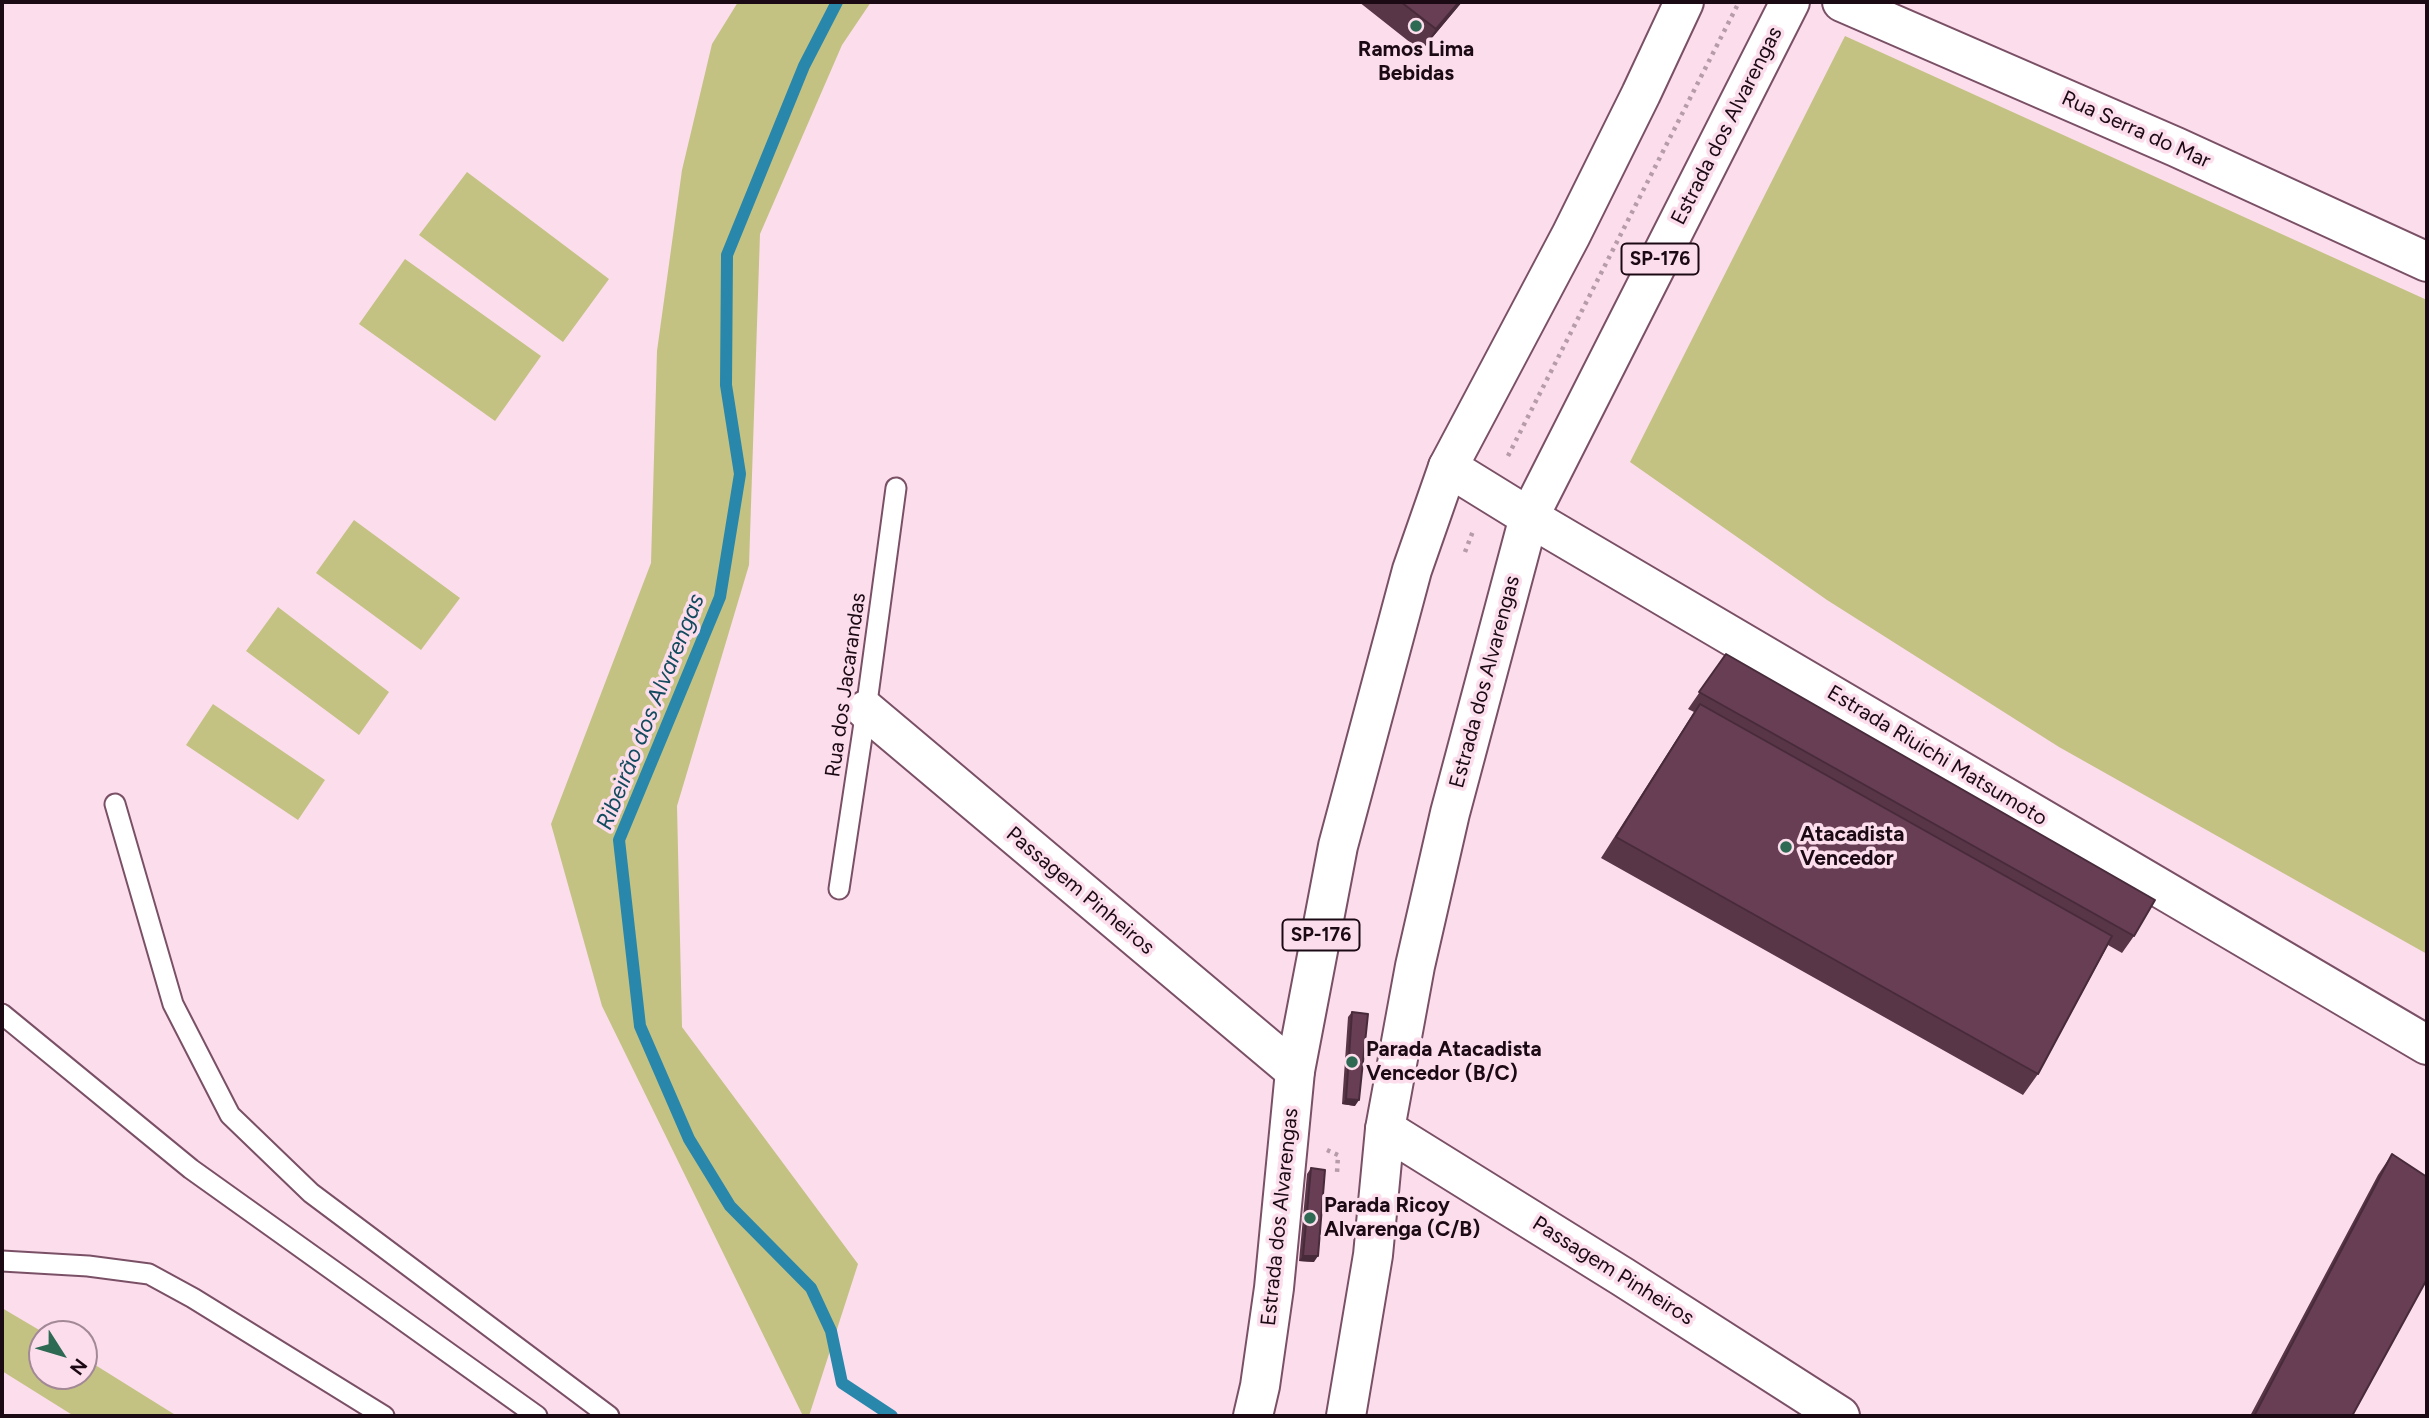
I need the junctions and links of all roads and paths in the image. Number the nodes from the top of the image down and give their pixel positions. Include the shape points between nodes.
1 (1684, 2) edge
2 (1790, 2) edge
3 (1842, 2) edge
4 (2427, 262) edge
5 (1448, 467) junction
6 (896, 488) dead end
7 (1529, 517) junction
8 (866, 710) junction
9 (115, 804) dead end
10 (839, 889) dead end
11 (2, 1014) edge
12 (2427, 1045) edge
13 (1295, 1071) junction
14 (1385, 1129) junction
15 (2, 1261) edge
16 (1348, 1415) edge
17 (384, 1416) edge
18 (537, 1416) edge
19 (609, 1416) edge
20 (1253, 1416) edge
21 (1840, 1416) edge

1 - 5 main road, Estrada dos Alvarengas / SP-176 via 1571,235
2 - 7 main road, Estrada dos Alvarengas / SP-176
3 - 4 main road, Rua Serra do Mar
5 - 7 main road, Estrada Riuichi Matsumoto
5 - 13 main road, Estrada dos Alvarengas / SP-176 via 1412,570 1338,846
6 - 8 lane, Rua dos Jacarandas
7 - 12 main road, Estrada Riuichi Matsumoto
7 - 14 main road, Estrada dos Alvarengas / SP-176 via 1450,813
8 - 10 lane, Rua dos Jacarandas
8 - 13 main road, Passagem Pinheiros
9 - 19 lane via 173,1004 230,1115 311,1193
11 - 18 lane via 191,1169
13 - 20 main road, Estrada dos Alvarengas / SP-176 via 1275,1288
14 - 16 main road, Estrada dos Alvarengas / SP-176 via 1373,1255
14 - 21 main road, Passagem Pinheiros
15 - 17 lane via 149,1274

